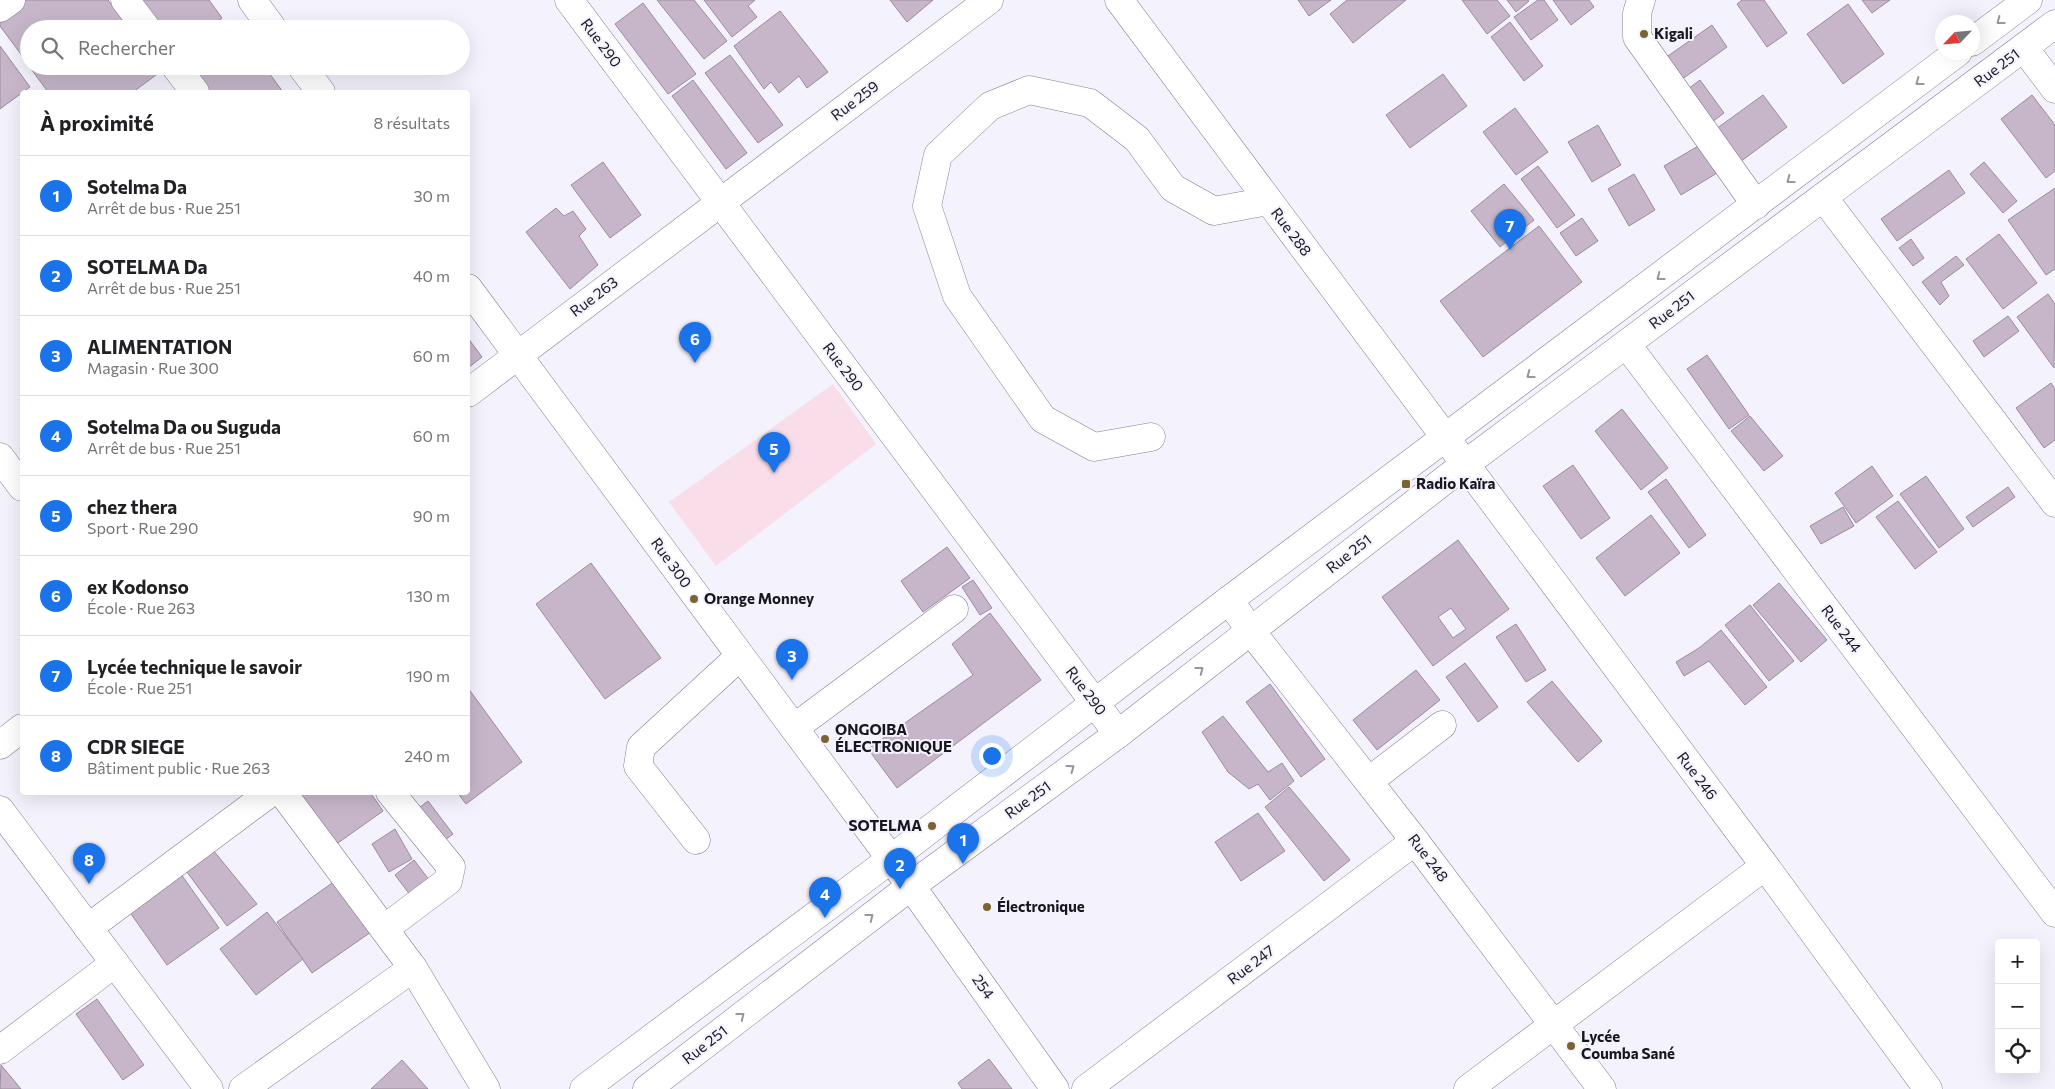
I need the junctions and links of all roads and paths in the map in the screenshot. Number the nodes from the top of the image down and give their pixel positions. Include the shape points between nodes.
1 (11, 0) edge
2 (125, 0) edge
3 (569, 0) edge
4 (989, 0) edge
5 (1119, 0) edge
6 (1641, 0) edge
7 (2028, 0) edge
8 (253, 1) edge
9 (0, 8) edge
10 (140, 20) edge
11 (267, 20) edge
12 (2055, 24) edge
13 (1980, 36) edge
14 (2024, 48) junction
15 (1947, 60) edge
16 (182, 75) edge
17 (308, 75) edge
18 (2055, 89) edge
19 (193, 90) edge
20 (319, 90) edge
21 (1823, 197) junction
22 (1268, 201) junction
23 (720, 202) junction
24 (1756, 205) junction
25 (470, 291) edge
26 (1627, 345) junction
27 (518, 355) junction
28 (470, 391) edge
29 (1151, 437) dead end
30 (1444, 438) junction
31 (0, 457) edge
32 (1464, 465) junction
33 (20, 484) edge
34 (2055, 503) edge
35 (1229, 600) junction
36 (954, 609) dead end
37 (1250, 630) junction
38 (740, 656) junction
39 (1095, 703) junction
40 (1442, 725) dead end
41 (794, 728) junction
42 (20, 730) edge
43 (1118, 734) junction
44 (0, 745) edge
45 (1369, 781) junction
46 (267, 795) edge
47 (284, 795) edge
48 (392, 795) edge
49 (0, 810) edge
50 (696, 840) dead end
51 (1415, 841) junction
52 (891, 859) junction
53 (1764, 866) junction
54 (911, 886) junction
55 (2055, 913) edge
56 (88, 928) junction
57 (384, 929) junction
58 (115, 963) junction
59 (413, 968) junction
60 (1554, 1025) junction
61 (0, 1050) edge
62 (209, 1089) edge
63 (243, 1089) edge
64 (486, 1089) edge
65 (584, 1089) edge
66 (647, 1089) edge
67 (1056, 1089) edge
68 (1086, 1089) edge
69 (1468, 1089) edge
70 (1602, 1089) edge
71 (1928, 1089) edge

1 - 9 street
2 - 10 street
3 - 23 street, Rue 290
4 - 23 street, Rue 259
5 - 22 street, Rue 288
6 - 24 street via 1637,13 1637,37
7 -> 13 street
8 - 11 street
12 - 14 street, Rue 251
14 - 18 street
14 - 21 street, Rue 251
15 -> 24 street
16 - 19 street
17 - 20 street
21 - 26 street, Rue 251
21 - 34 street
22 - 29 street via 1214,211 1173,188 1137,139 1090,103 1029,90 990,106 938,155 927,206 957,296 1043,419 1094,447
22 - 30 street, Rue 288
23 - 27 street, Rue 263
23 - 39 street, Rue 290
24 -> 30 street
25 - 27 street, Rue 300
26 - 32 street, Rue 251
26 - 55 street, Rue 244
27 - 28 street, Rue 263
27 - 38 street, Rue 300
30 - 32 street, Rue 288
30 - 35 street
31 - 33 street
32 - 37 street, Rue 251
32 - 53 street, Rue 246
35 - 37 street, Rue 248
35 - 39 street
36 - 41 street
43 -> 37 street, Rue 251
37 - 45 street, Rue 248
38 - 41 street, Rue 300
38 - 50 street via 641,747 638,766
39 - 43 street, Rue 290
39 - 52 street
40 - 45 street
41 - 52 street, Rue 300
42 - 44 street
54 -> 43 street, Rue 251
45 - 51 street, Rue 248
46 - 56 street
47 - 57 street
48 - 57 street via 451,867 448,881
49 - 56 street
51 - 60 street, Rue 248
51 - 68 street, Rue 247
52 - 54 street, Rue 300
52 - 65 street
53 - 60 street
53 - 71 street, Rue 246
66 -> 54 street, Rue 251
54 - 67 street, 254
56 - 58 street
57 - 59 street
58 - 61 street
58 - 62 street
59 - 63 street
59 - 64 street
60 - 69 street
60 - 70 street, Rue 248

